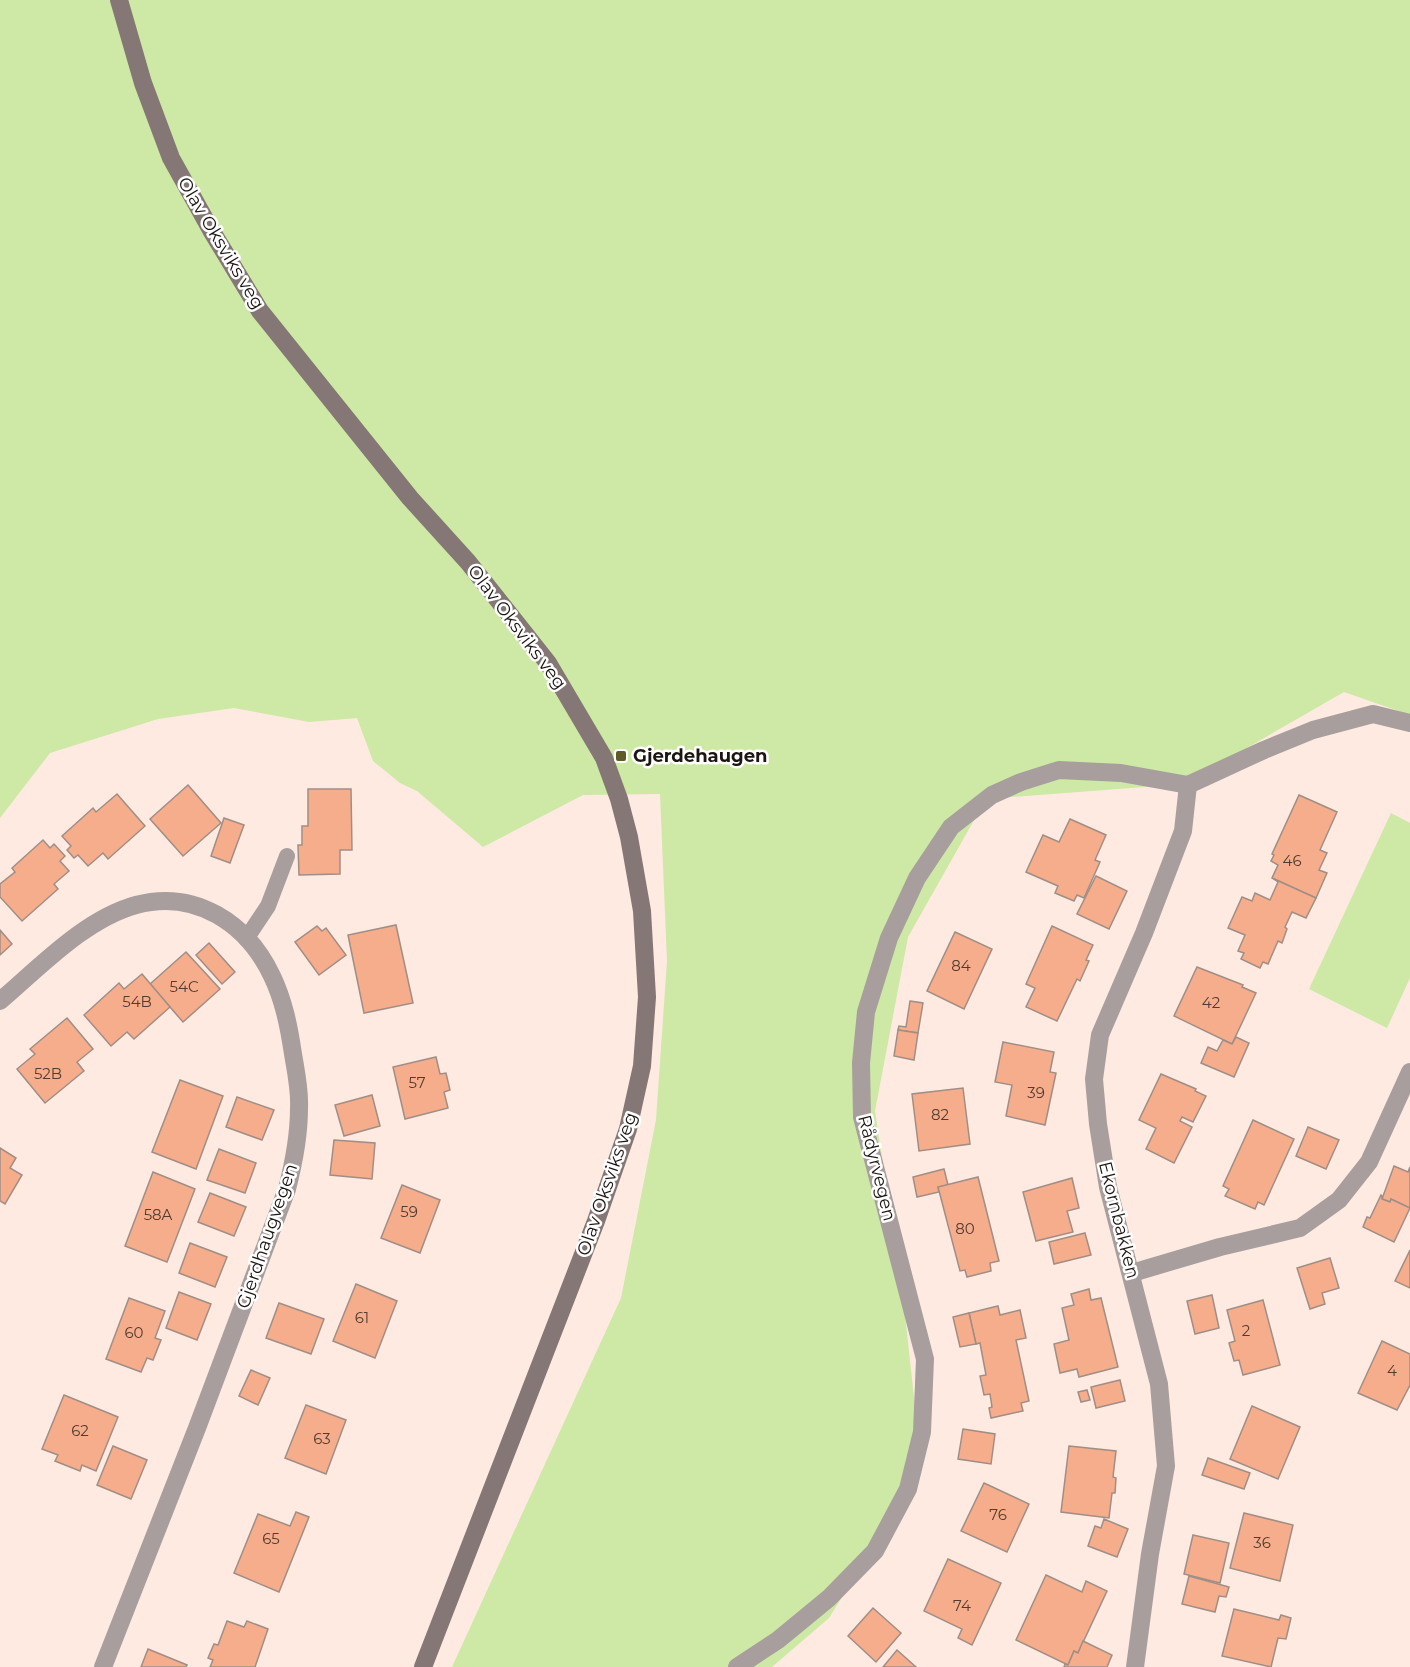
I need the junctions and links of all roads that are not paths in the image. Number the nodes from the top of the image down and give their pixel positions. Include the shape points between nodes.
1 (119, 0) edge
2 (1410, 723) edge
3 (1188, 785) junction
4 (287, 856) dead end
5 (246, 939) junction
6 (0, 1001) edge
7 (1410, 1072) edge
8 (1132, 1273) junction
9 (103, 1667) edge
10 (423, 1667) edge
11 (737, 1667) edge
12 (1135, 1667) edge

1 - 10 street, Olav Oksviks veg via 143,83 171,158 260,311 548,663 604,758 629,837 642,912 647,997 642,1066 628,1129
2 - 3 street via 1373,714 1313,730
3 - 8 street, Ekornbakken via 1183,831 1100,1035 1094,1079 1108,1187
3 - 11 street, Rådyrvegen via 1121,773 1059,770 1021,782 992,795 951,827 917,878 889,938 866,1012 861,1064 862,1117 925,1359 922,1432 908,1489 875,1551 829,1598
4 - 5 lane via 268,906
5 - 6 street, Gjerdhaugvegen via 227,920 190,902 153,901 136,905 86,928
5 - 9 street, Gjerdhaugvegen via 271,974 287,1019 299,1085 297,1149 287,1189 255,1276
7 - 8 street via 1369,1161 1339,1200 1299,1228
8 - 12 street, Ekornbakken via 1159,1384 1166,1466

